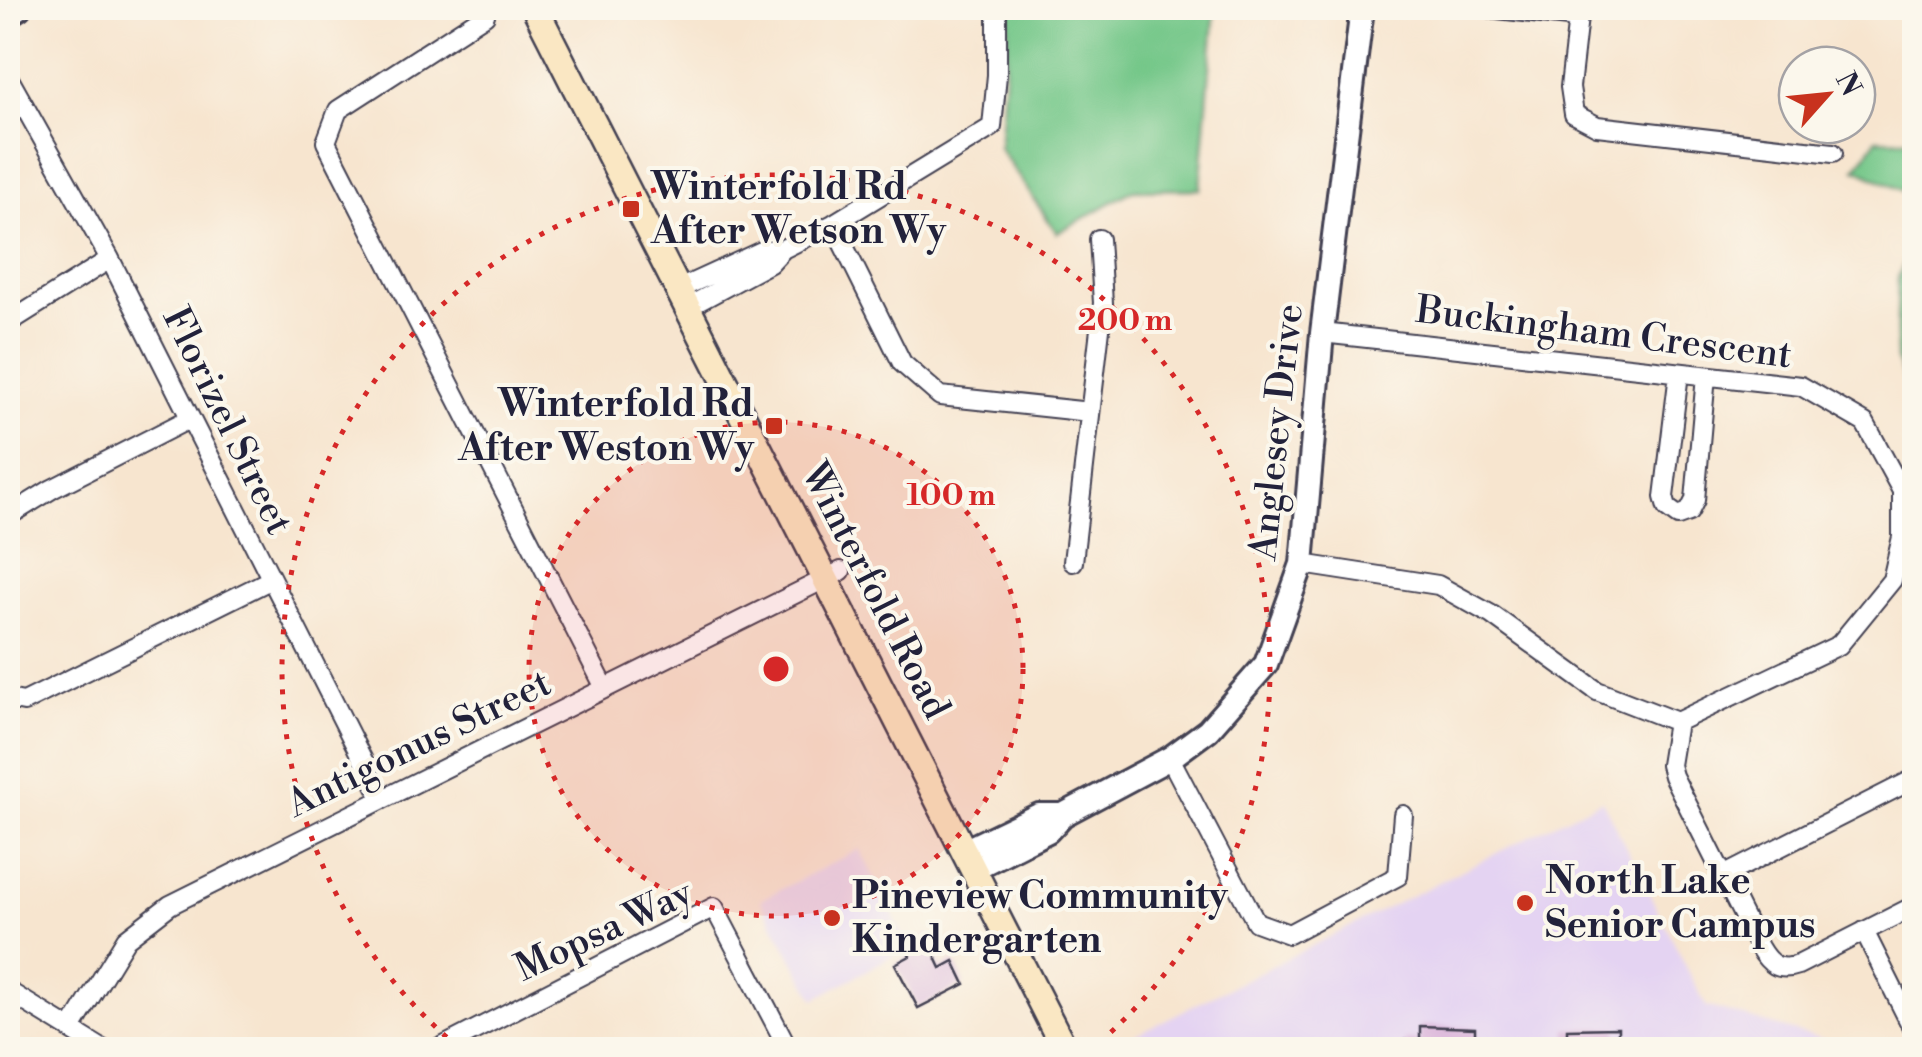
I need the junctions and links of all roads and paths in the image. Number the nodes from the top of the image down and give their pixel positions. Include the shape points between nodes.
1 (19, 8) edge
2 (535, 8) edge
3 (551, 8) edge
4 (998, 8) edge
5 (1362, 8) edge
6 (1488, 8) edge
7 (1578, 13) edge
8 (8, 15) edge
9 (485, 15) dead end
10 (8, 77) edge
11 (1833, 153) dead end
12 (833, 224) junction
13 (1099, 240) dead end
14 (110, 259) junction
15 (690, 295) junction
16 (8, 323) edge
17 (1322, 333) junction
18 (1679, 373) junction
19 (1706, 376) junction
20 (1090, 412) junction
21 (189, 419) junction
22 (8, 516) edge
23 (1072, 562) dead end
24 (1302, 564) junction
25 (834, 575) junction
26 (270, 580) junction
27 (605, 688) junction
28 (8, 699) edge
29 (1676, 722) junction
30 (1170, 758) junction
31 (1914, 779) edge
32 (382, 798) junction
33 (1403, 815) dead end
34 (976, 856) junction
35 (1723, 876) junction
36 (1914, 906) edge
37 (1864, 931) junction
38 (8, 991) edge
39 (1913, 1024) edge
40 (70, 1029) junction
41 (104, 1050) edge
42 (436, 1050) edge
43 (788, 1050) edge
44 (1065, 1050) edge
45 (1080, 1050) edge

1 - 8 street
2 - 15 main road, Winterfold Road
3 - 15 main road, Winterfold Road
4 - 12 street via 992,127
5 - 17 street, Anglesey Drive
6 - 7 street
7 - 11 street via 1570,88 1574,114 1597,126
9 - 27 street via 338,110 326,142
10 - 14 street, Florizel Street
12 - 15 street via 783,249 764,250
12 - 20 street via 902,362 940,396
13 - 20 street via 1103,303
14 - 16 street
14 - 21 street, Florizel Street
15 - 25 main road, Winterfold Road
17 - 18 street, Buckingham Crescent
17 - 24 street, Anglesey Drive
18 - 19 street, Buckingham Crescent
18 - 19 street via 1664,498 1678,516 1694,500
19 - 29 street, Buckingham Crescent via 1801,386 1866,423 1902,491 1902,537 1892,580 1839,645
20 - 23 street
21 - 22 street
21 - 26 street, Florizel Street
24 - 29 street via 1438,585 1597,691
24 - 30 street, Anglesey Drive via 1266,664 1208,730
25 - 27 street, Antigonus Street
25 - 34 main road, Winterfold Road
26 - 28 street via 24,702
26 - 32 street, Florizel Street
27 - 32 street, Antigonus Street
29 - 35 street via 1673,776
30 - 33 street via 1256,922 1289,934 1398,876
30 - 34 street, Anglesey Drive via 1064,815 1039,815
31 - 35 street
32 - 40 street, Antigonus Street via 170,905 126,939
34 - 44 main road, Winterfold Road
34 - 45 main road, Winterfold Road
35 - 37 street via 1774,966 1798,966
36 - 37 street
37 - 39 street
38 - 40 street
40 - 41 street
42 - 43 street, Mopsa Way via 714,906

